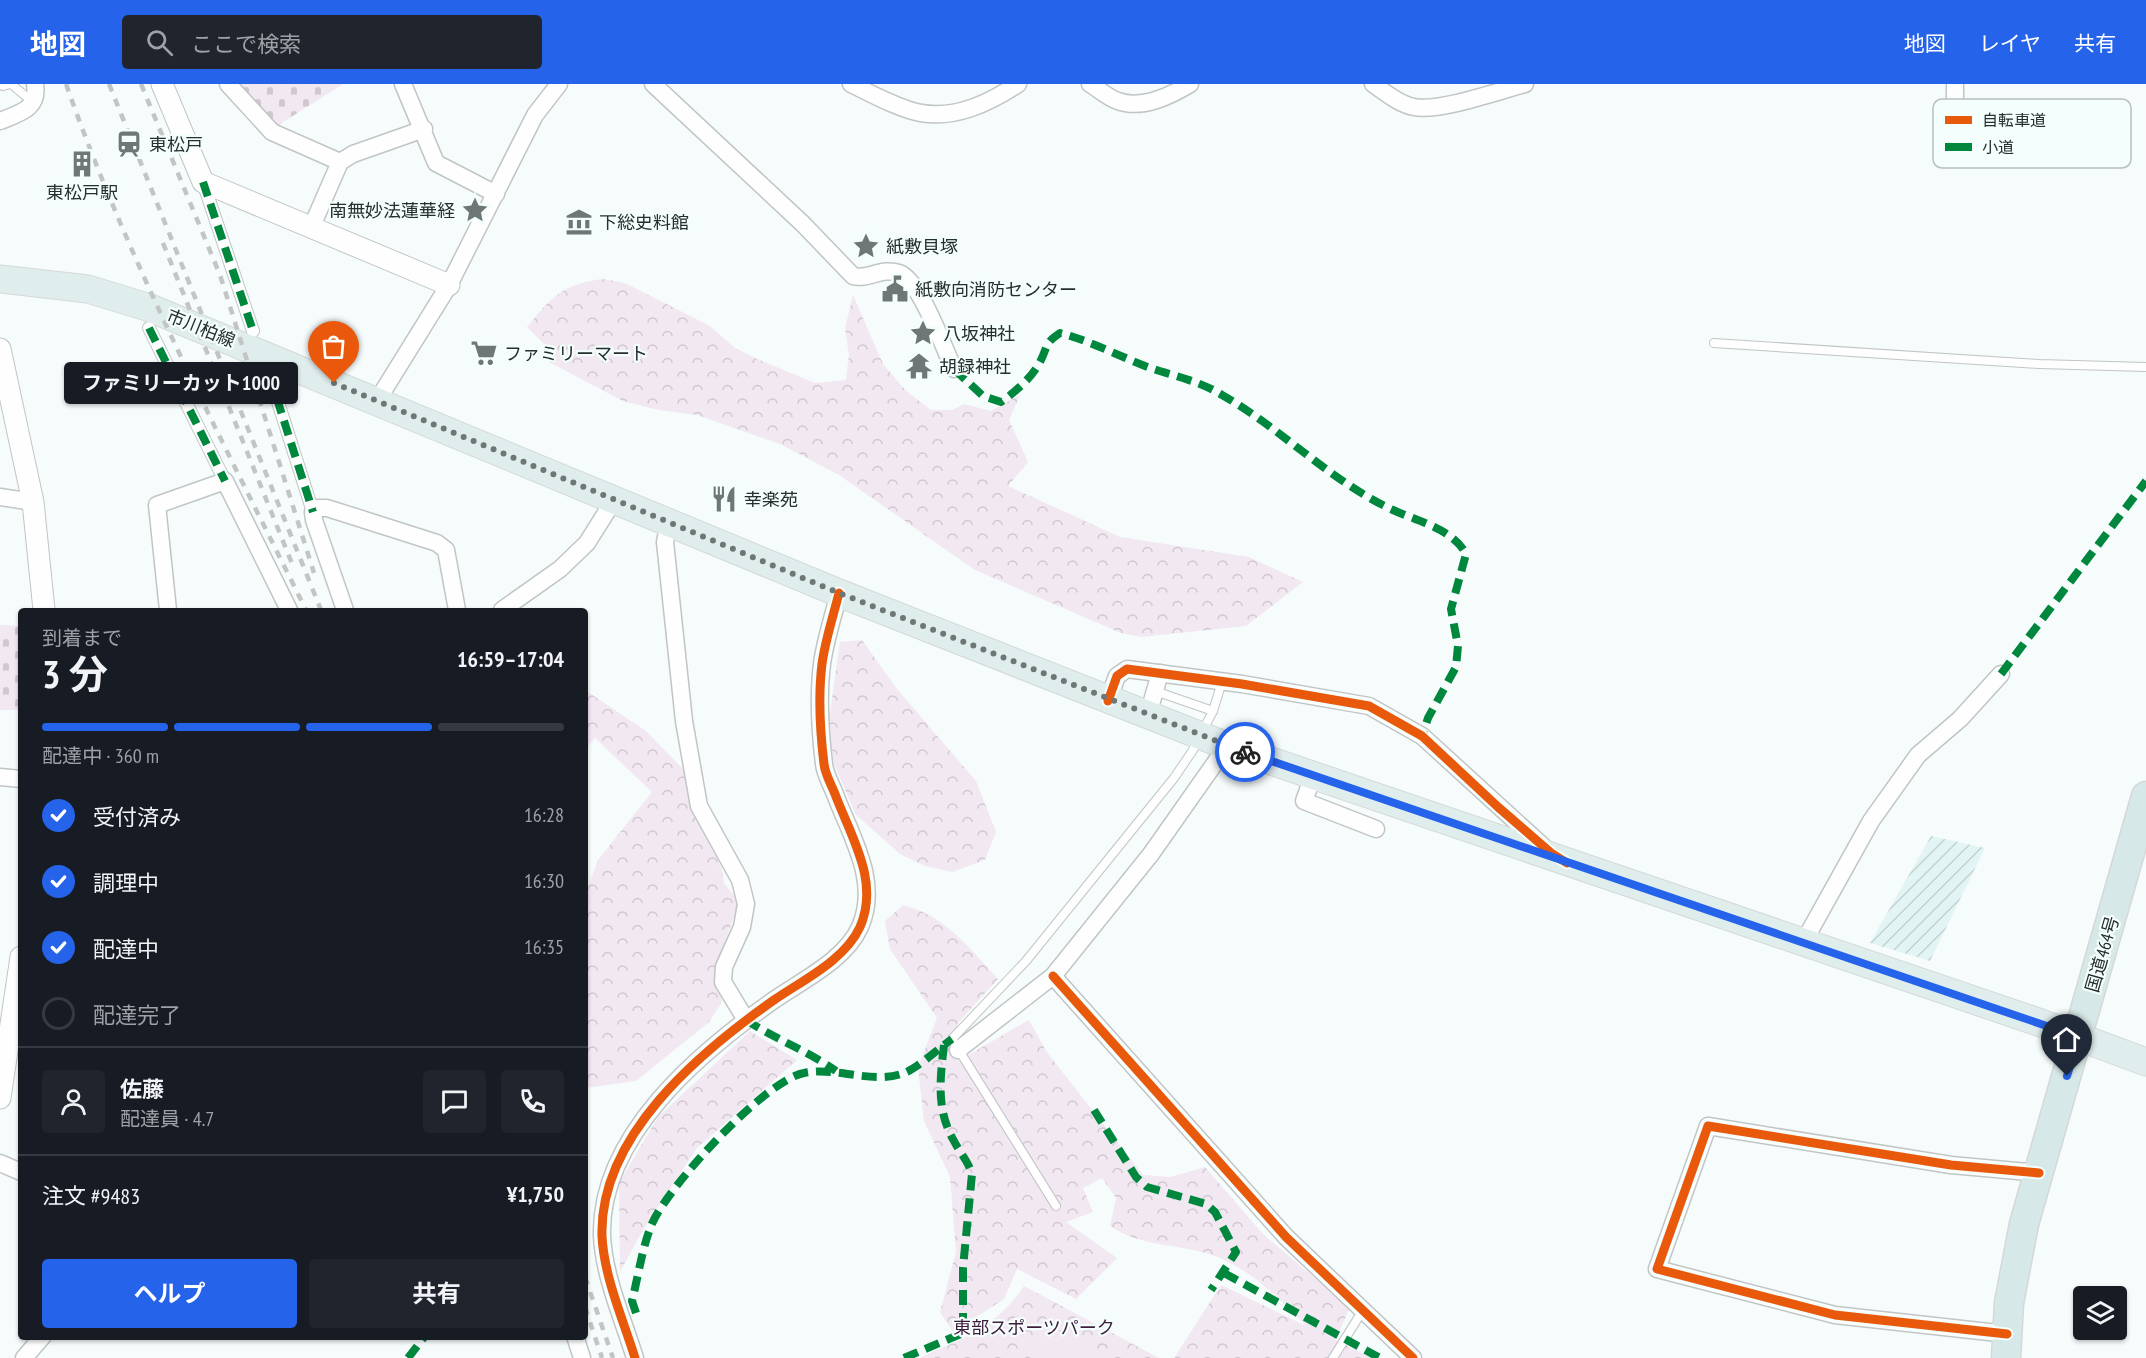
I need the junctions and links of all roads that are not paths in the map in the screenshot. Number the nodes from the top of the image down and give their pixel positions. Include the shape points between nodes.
1 (2, 84) edge
2 (11, 84) edge
3 (35, 84) edge
4 (162, 84) edge
5 (228, 84) edge
6 (403, 84) edge
7 (559, 84) edge
8 (653, 84) edge
9 (851, 84) edge
10 (1018, 84) edge
11 (1089, 84) edge
12 (1190, 84) edge
13 (1373, 84) edge
14 (1525, 84) edge
15 (34, 103) junction
16 (0, 121) edge
17 (424, 129) junction
18 (340, 162) junction
19 (203, 182) junction
20 (496, 194) junction
21 (312, 225) junction
22 (0, 279) edge
23 (449, 285) junction
24 (149, 328) dead end
25 (253, 331) dead end
26 (1714, 343) dead end
27 (0, 350) edge
28 (2146, 367) edge
29 (954, 369) dead end
30 (270, 377) dead end
31 (377, 401) junction
32 (225, 481) junction
33 (0, 497) edge
34 (614, 500) junction
35 (33, 502) junction
36 (313, 512) junction
37 (669, 522) junction
38 (839, 593) junction
39 (44, 608) edge
40 (168, 608) edge
41 (288, 608) edge
42 (344, 608) edge
43 (457, 608) edge
44 (505, 608) edge
45 (1160, 673) junction
46 (2001, 674) dead end
47 (1222, 682) junction
48 (1154, 696) joint
49 (1108, 700) junction
50 (1213, 711) junction
51 (1227, 746) junction
52 (1313, 776) junction
53 (0, 777) edge
54 (18, 779) edge
55 (2146, 796) edge
56 (1376, 829) dead end
57 (1567, 862) junction
58 (1803, 943) junction
59 (1053, 976) junction
60 (18, 984) edge
61 (746, 1020) junction
62 (2079, 1037) junction
63 (958, 1050) junction
64 (2146, 1062) edge
65 (0, 1098) edge
66 (0, 1163) edge
67 (18, 1171) edge
68 (2039, 1173) junction
69 (1056, 1206) dead end
70 (1363, 1310) junction
71 (40, 1340) edge
72 (575, 1340) edge
73 (2006, 1346) edge
74 (24, 1358) edge
75 (582, 1358) edge
76 (635, 1358) edge
77 (1332, 1358) edge
78 (1413, 1358) edge

1 - 2 lane
2 - 15 lane
3 - 15 street
4 - 19 street
5 - 18 street via 272,132
6 - 17 street
7 - 20 street via 535,115
8 - 29 street via 853,276 884,270 906,277 924,301
9 - 10 street via 920,113 941,113 984,104
11 - 12 street via 1118,101 1134,103 1151,102
13 - 14 street via 1393,99 1415,107 1439,106
15 - 16 street
17 - 18 street
17 - 20 street via 436,164
18 - 21 street
19 - 21 street
19 - 25 street
20 - 23 street
21 - 23 street
22 - 31 main road, 市川柏線 via 57,283 120,298
23 - 31 street
24 - 32 street
26 - 28 lane
27 - 35 street
30 - 36 street
31 - 34 main road, 市川柏線
32 - 40 street via 157,505
32 - 41 street
33 - 35 street
34 - 37 main road, 市川柏線
34 - 44 street via 587,543 560,569
35 - 39 street
36 - 42 street
36 - 43 street via 327,508 437,543 446,550
37 - 38 main road, 市川柏線
37 - 61 street via 665,542 681,697 699,806 740,880 746,904 742,927 724,968 723,982
38 - 49 main road, 市川柏線
38 - 61 street via 822,664 820,725 824,767 867,878 868,901 859,928 840,954
45 - 47 street
45 - 48 street
45 - 49 street via 1121,670
46 - 58 street via 1960,719 1918,755 1870,821
47 - 50 lane
47 - 57 street via 1369,706 1389,716 1422,736 1498,807
48 - 50 lane
49 - 51 main road, 市川柏線
50 - 63 lane via 1174,778 1026,961 957,1032 952,1039
51 - 52 main road, 市川柏線
51 - 59 street via 1151,854
52 - 56 street via 1304,801
52 - 57 main road, 市川柏線
53 - 54 street
55 - 62 highway, 国道464号
57 - 58 main road, 市川柏線
58 - 62 main road, 市川柏線
59 - 63 street
59 - 70 street via 1286,1237
60 - 65 street
61 - 76 street via 691,1066 640,1125 616,1164 605,1202 604,1260
62 - 64 main road, 市川柏線
62 - 68 highway, 国道464号
63 - 69 lane
66 - 67 street
68 - 73 highway, 国道464号 via 2014,1268
68 - 73 street via 1951,1164 1708,1126 1657,1269 1835,1315
70 - 77 lane
70 - 78 street
71 - 74 street
72 - 75 street

